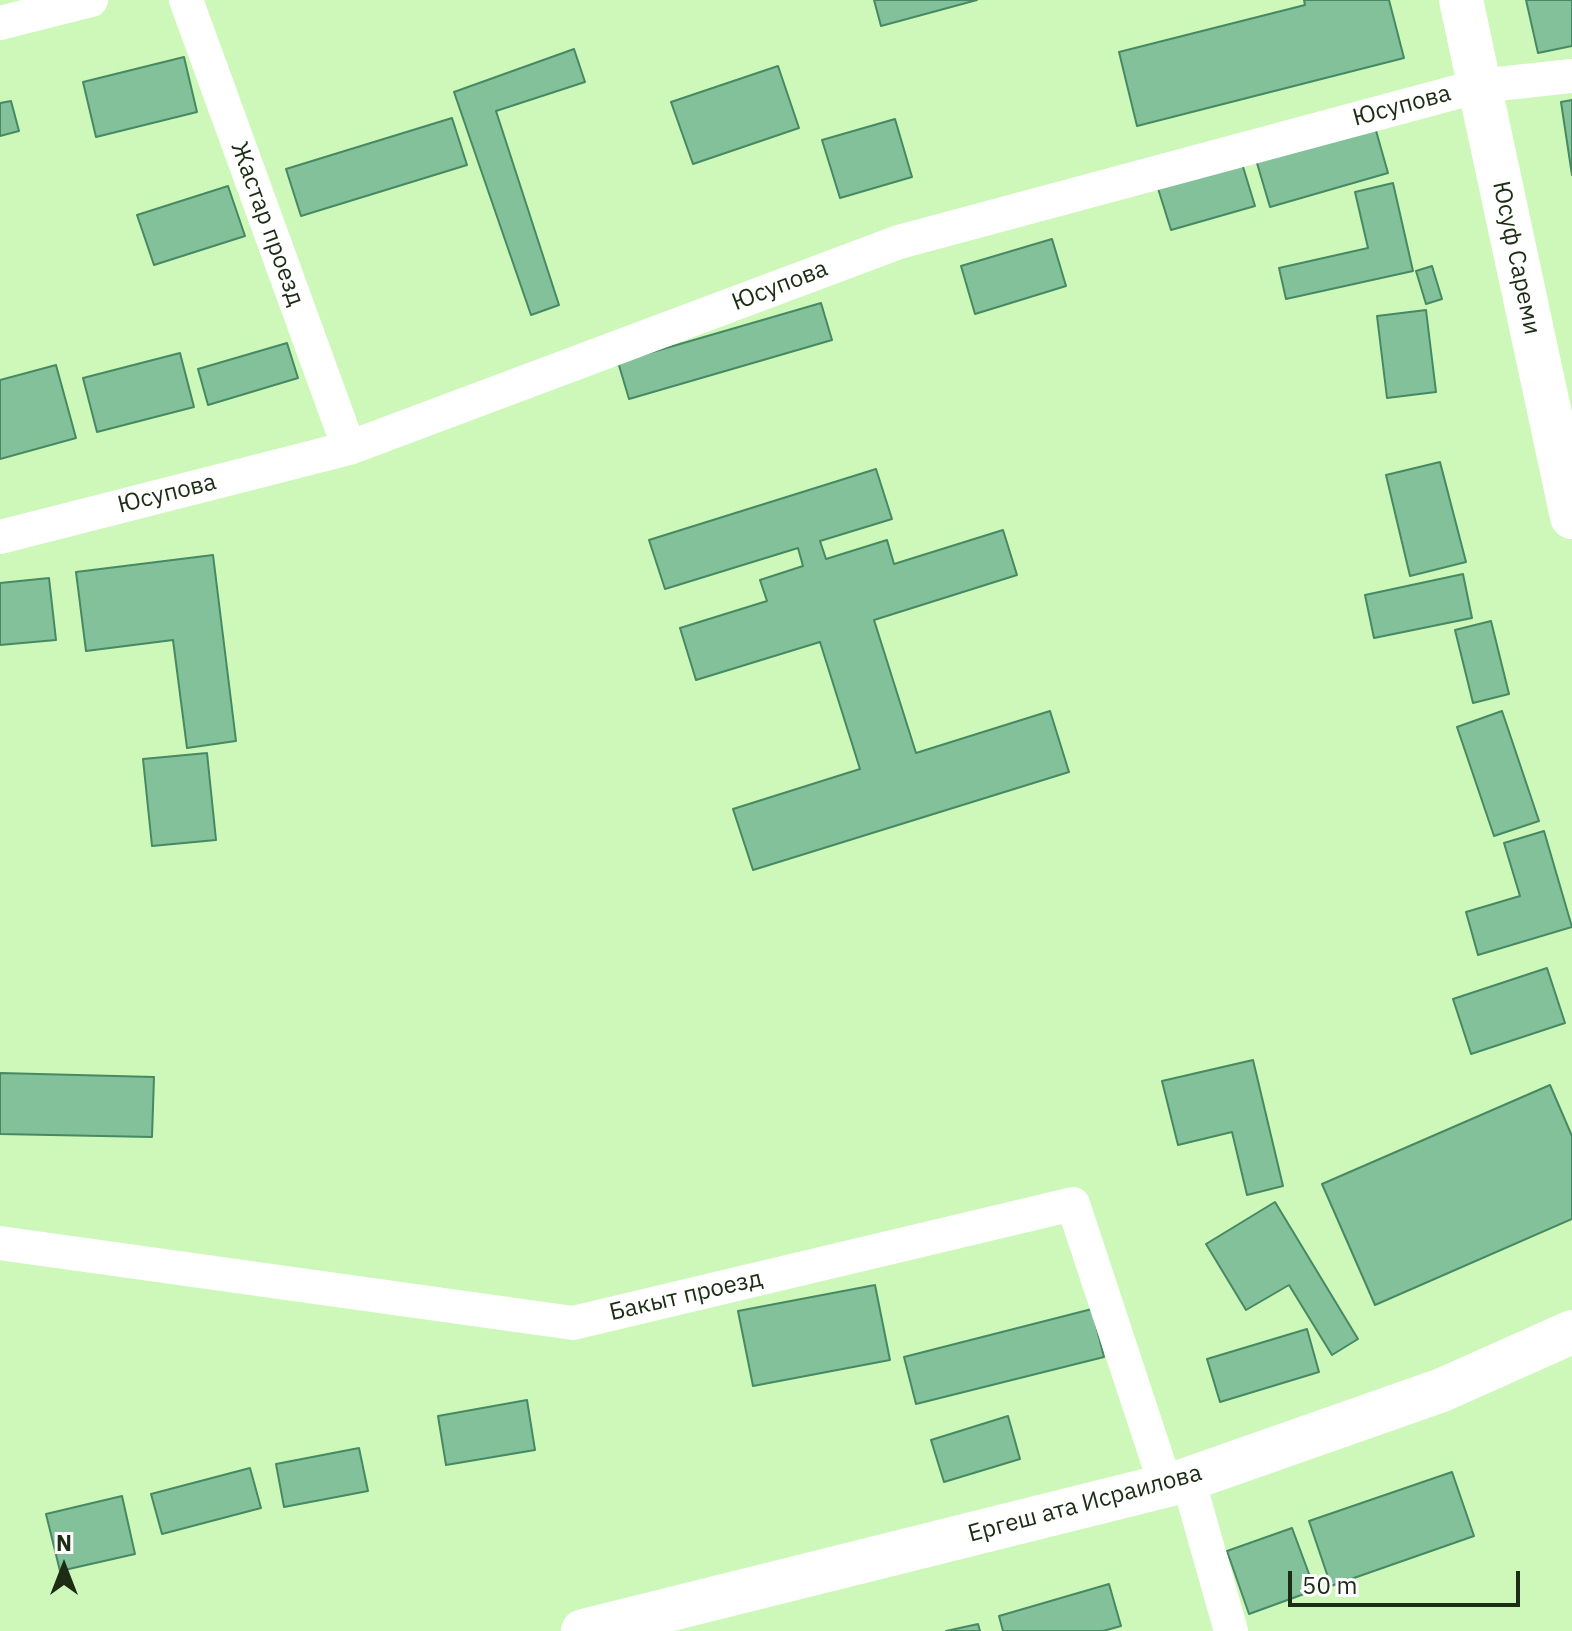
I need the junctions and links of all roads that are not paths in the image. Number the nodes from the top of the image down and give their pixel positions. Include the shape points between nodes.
1 (91, 0) edge
2 (186, 0) edge
3 (1461, 0) edge
4 (0, 23) edge
5 (1572, 76) edge
6 (1479, 86) junction
7 (349, 448) junction
8 (1572, 517) edge
9 (0, 537) edge
10 (0, 1243) edge
11 (1572, 1332) edge
12 (1177, 1482) junction
13 (583, 1631) edge
14 (1231, 1631) edge

1 - 4 street
2 - 7 street, Жастар проезд
3 - 6 main road, Юсуф Сареми
5 - 6 street, Юсупова
6 - 7 street, Юсупова via 899,242
6 - 8 main road, Юсуф Сареми
7 - 9 street, Юсупова
10 - 12 street, Бакыт проезд via 573,1323 1073,1204
11 - 12 main road, Ергеш ата Исраилова via 1442,1390
12 - 13 main road, Ергеш ата Исраилова
12 - 14 street

